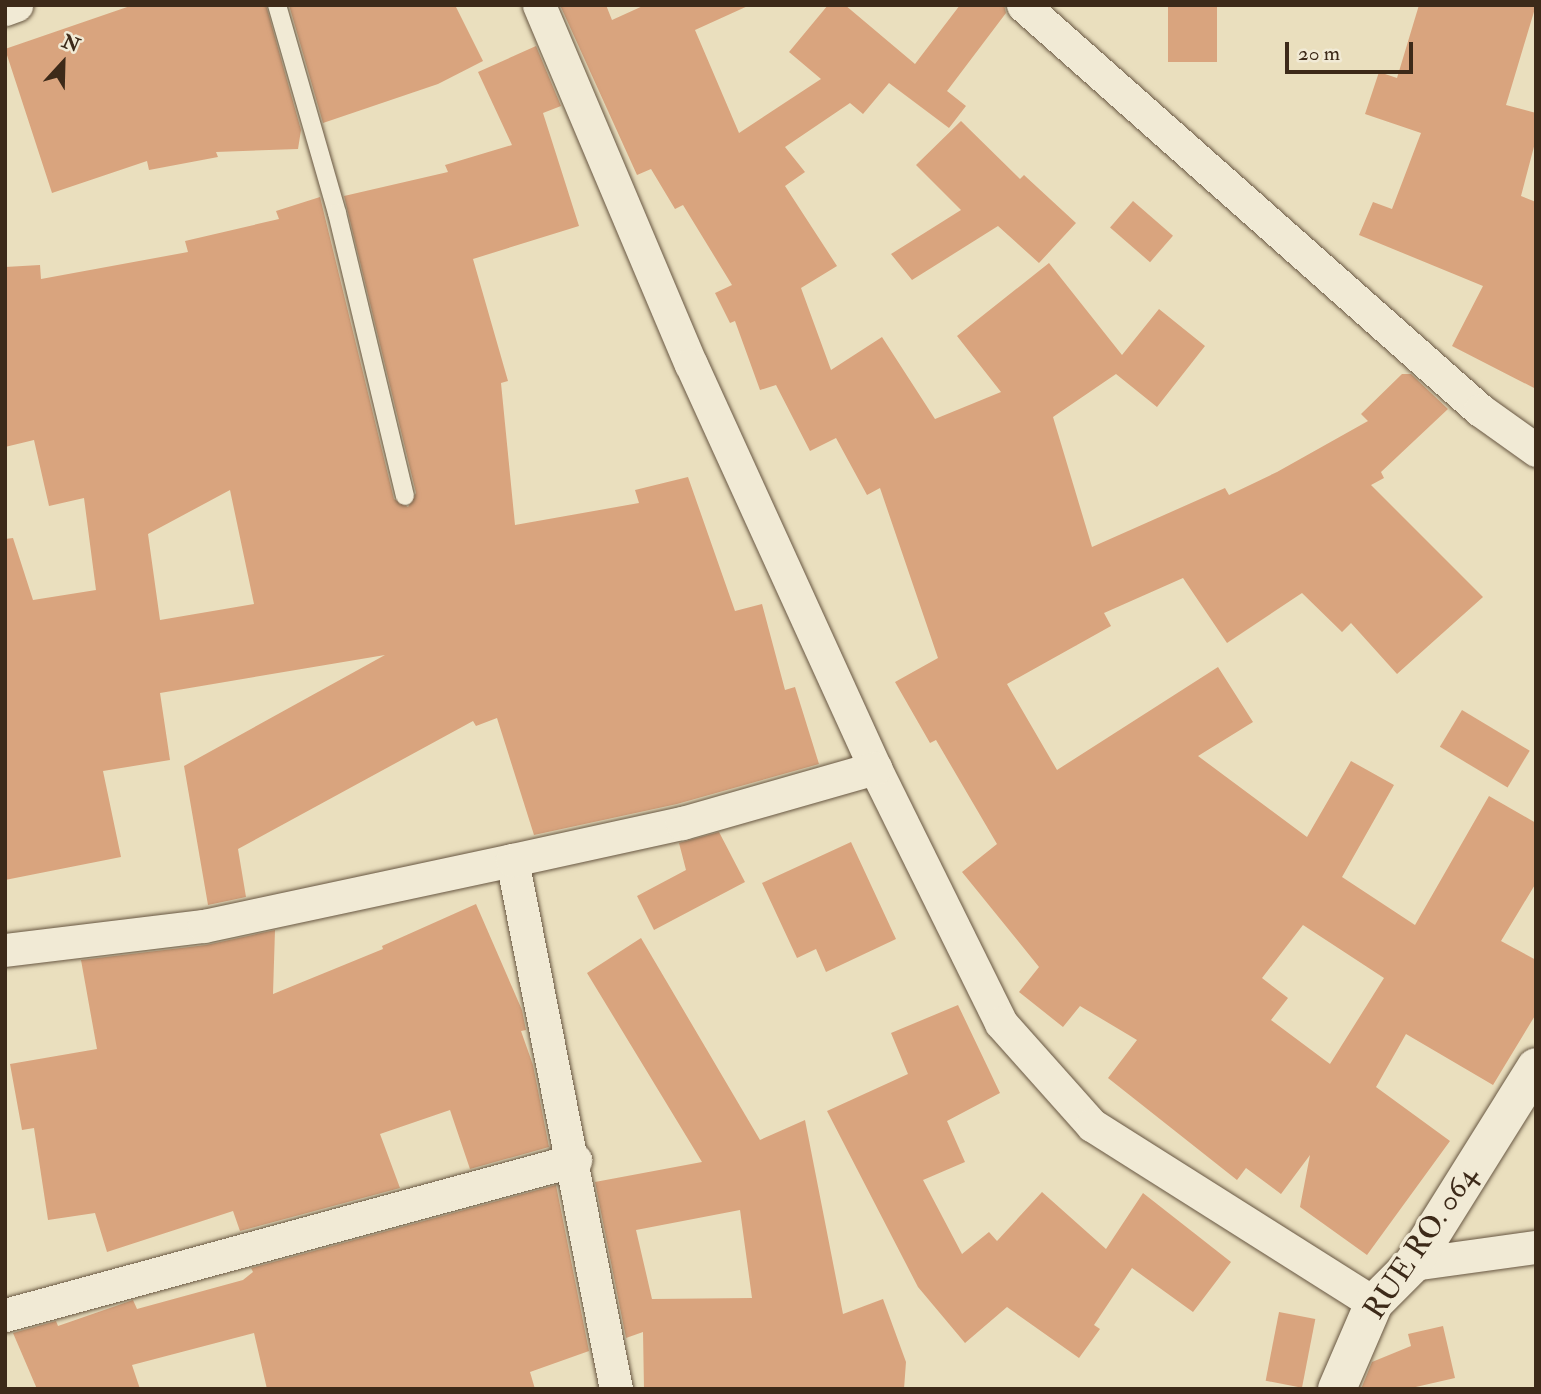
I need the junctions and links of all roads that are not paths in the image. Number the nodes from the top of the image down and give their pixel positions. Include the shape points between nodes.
1 (16, 5) edge
2 (276, 5) edge
3 (539, 5) edge
4 (1023, 5) edge
5 (5, 9) edge
6 (1536, 450) edge
7 (405, 496) dead end
8 (875, 768) junction
9 (512, 860) junction
10 (5, 950) edge
11 (1536, 1067) edge
12 (575, 1160) junction
13 (1536, 1247) edge
14 (1413, 1264) junction
15 (1374, 1303) junction
16 (5, 1315) edge
17 (617, 1389) edge
18 (1337, 1389) edge

1 - 5 street
2 - 7 lane via 337,213
3 - 8 street via 691,364
4 - 6 street via 1469,401
8 - 9 street via 682,823
8 - 15 street via 1001,1023 1093,1125
9 - 10 street via 204,926
9 - 12 street
11 - 14 street, RUE RO. 064
12 - 16 street
12 - 17 street
13 - 14 street
14 - 15 street, RUE RO. 064
15 - 18 street, RUE RO. 064

